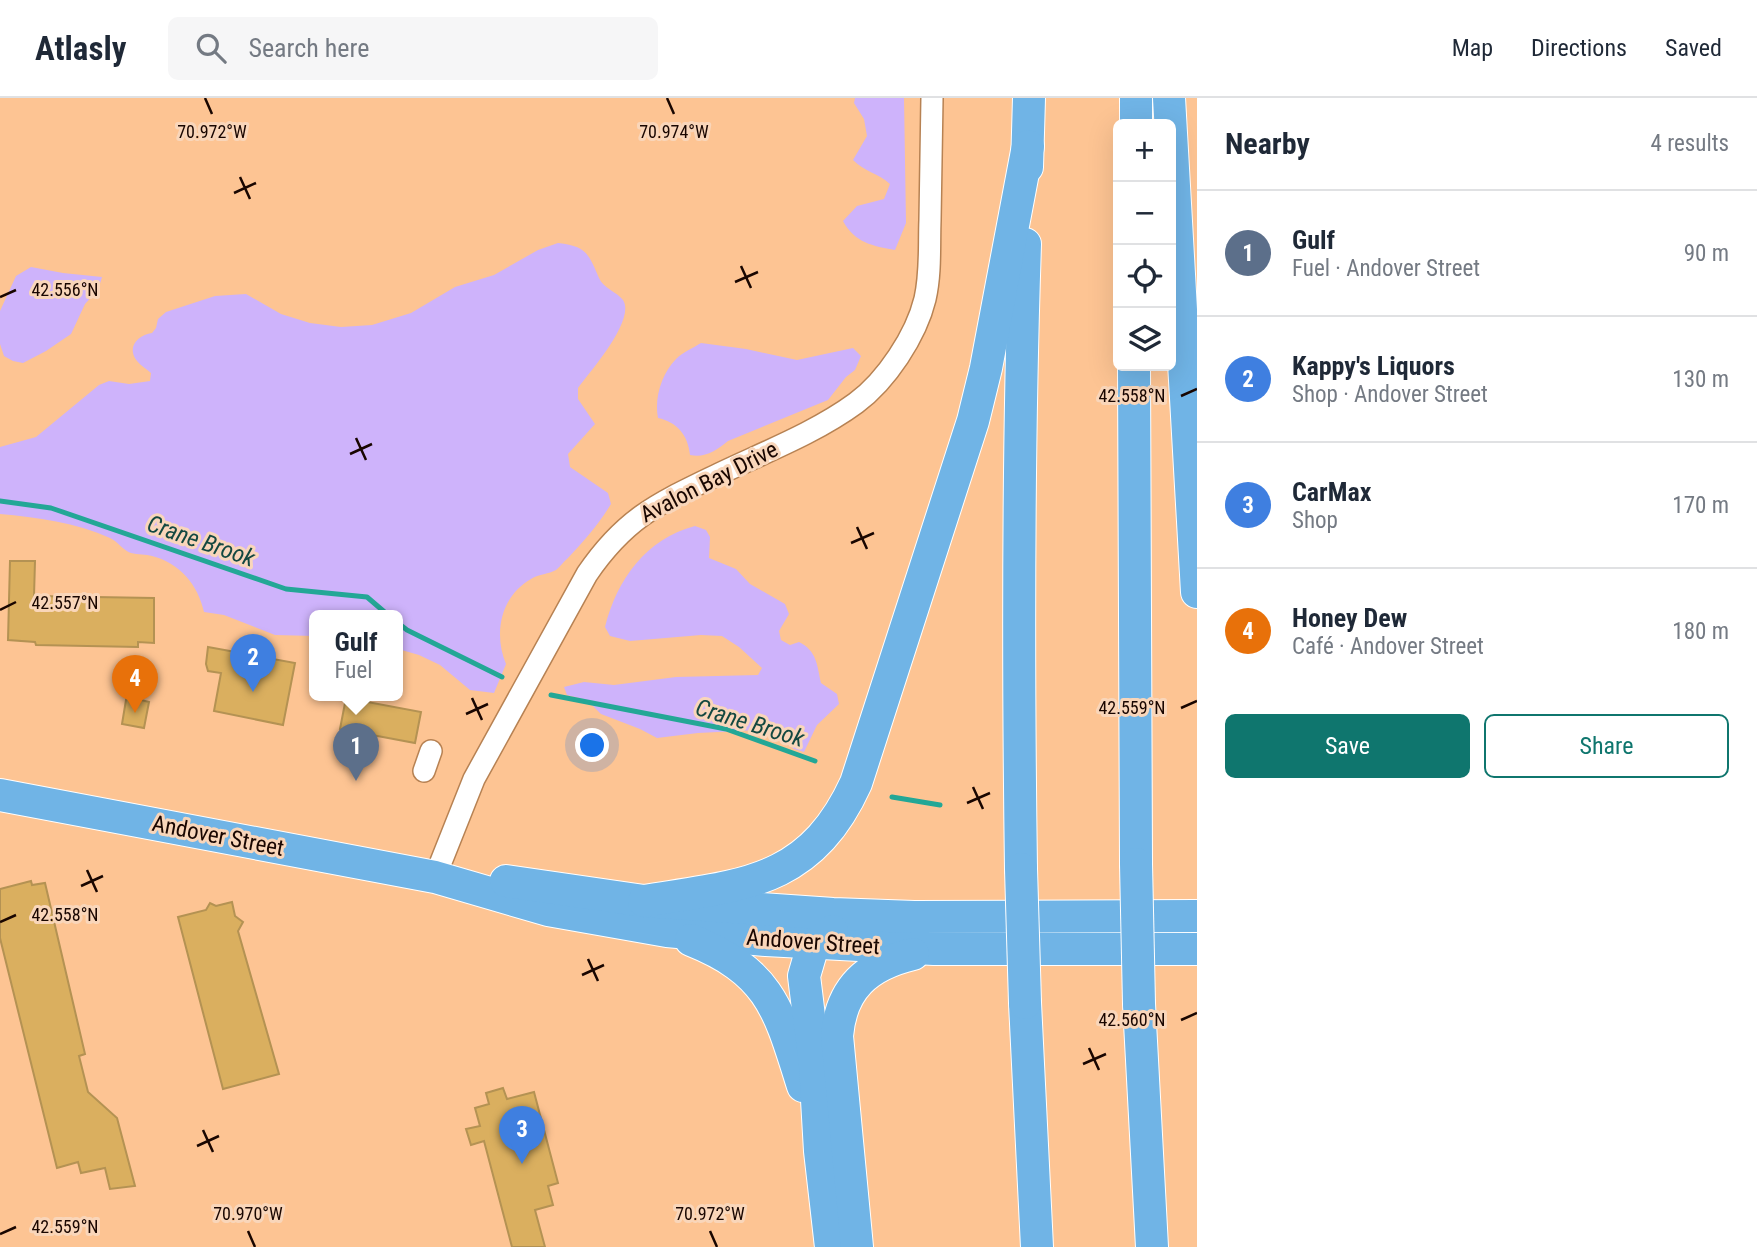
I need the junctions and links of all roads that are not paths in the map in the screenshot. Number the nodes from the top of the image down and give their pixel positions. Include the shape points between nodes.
1 (932, 98) edge
2 (1029, 98) edge
3 (1136, 98) edge
4 (1169, 98) edge
5 (1136, 119) edge
6 (1028, 146) junction
7 (1134, 371) edge
8 (1197, 592) edge
9 (0, 795) edge
10 (435, 877) junction
11 (645, 901) junction
12 (877, 916) junction
13 (1197, 916) edge
14 (667, 931) junction
15 (1197, 935) edge
16 (817, 943) junction
17 (934, 949) junction
18 (1151, 949) junction
19 (1197, 949) edge
20 (820, 1151) junction
21 (831, 1247) edge
22 (857, 1247) edge
23 (1037, 1247) edge
24 (1152, 1247) edge

1 - 10 street, Avalon Bay Drive via 929,269 920,314 898,358 857,402 804,434 639,516 604,549 474,779
2 - 6 highway
3 - 5 highway
4 - 8 highway
6 - 11 highway via 973,421 846,805 818,843 778,871 754,882
6 - 23 highway, bridge via 1018,700 1025,1003
7 - 24 highway, bridge via 1136,864
9 - 10 highway, Andover Street
10 - 11 highway, Andover Street via 517,882
10 - 14 highway, Andover Street via 548,910
11 - 12 highway, Andover Street
12 - 13 highway, Andover Street
12 - 16 highway via 830,932
14 - 16 highway, Andover Street
14 - 20 highway via 722,954 769,996 781,1016
15 - 18 highway
16 - 17 highway, Andover Street
16 - 20 highway via 804,976
17 - 18 highway, Andover Street
17 - 22 highway via 878,965 846,997 839,1016 837,1037
18 - 19 highway, Andover Street
20 - 21 highway

